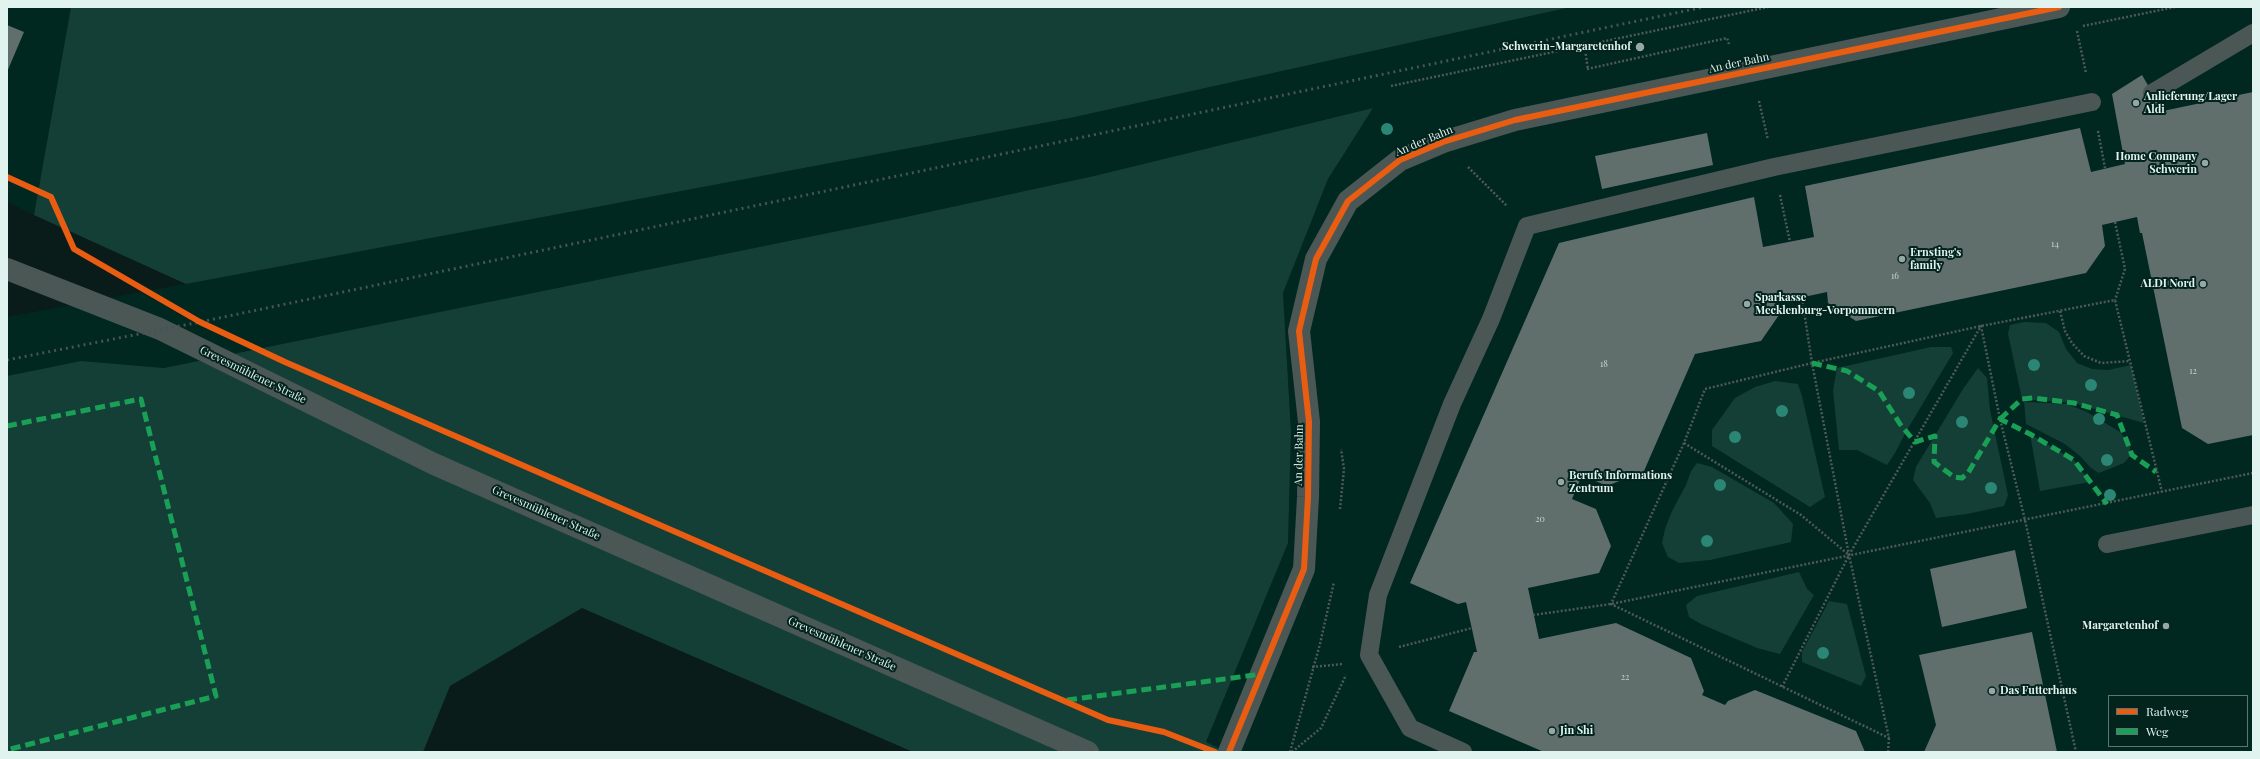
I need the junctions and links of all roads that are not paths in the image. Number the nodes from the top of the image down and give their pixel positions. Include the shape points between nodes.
1 (2059, 7) edge
2 (2253, 33) edge
3 (2152, 93) dead end
4 (2092, 102) dead end
5 (7, 269) edge
6 (2253, 516) edge
7 (2107, 544) dead end
8 (1088, 752) edge
9 (1229, 752) edge
10 (1463, 752) edge

1 - 9 street, An der Bahn via 1515,120 1443,142 1400,160 1348,201 1316,259 1299,331 1310,422 1304,569
2 - 3 lane
4 - 10 lane via 1774,167 1527,226 1490,320 1452,404 1378,595 1369,655 1410,728
5 - 8 street, Grevesmühlener Straße via 160,329 441,467
6 - 7 lane

